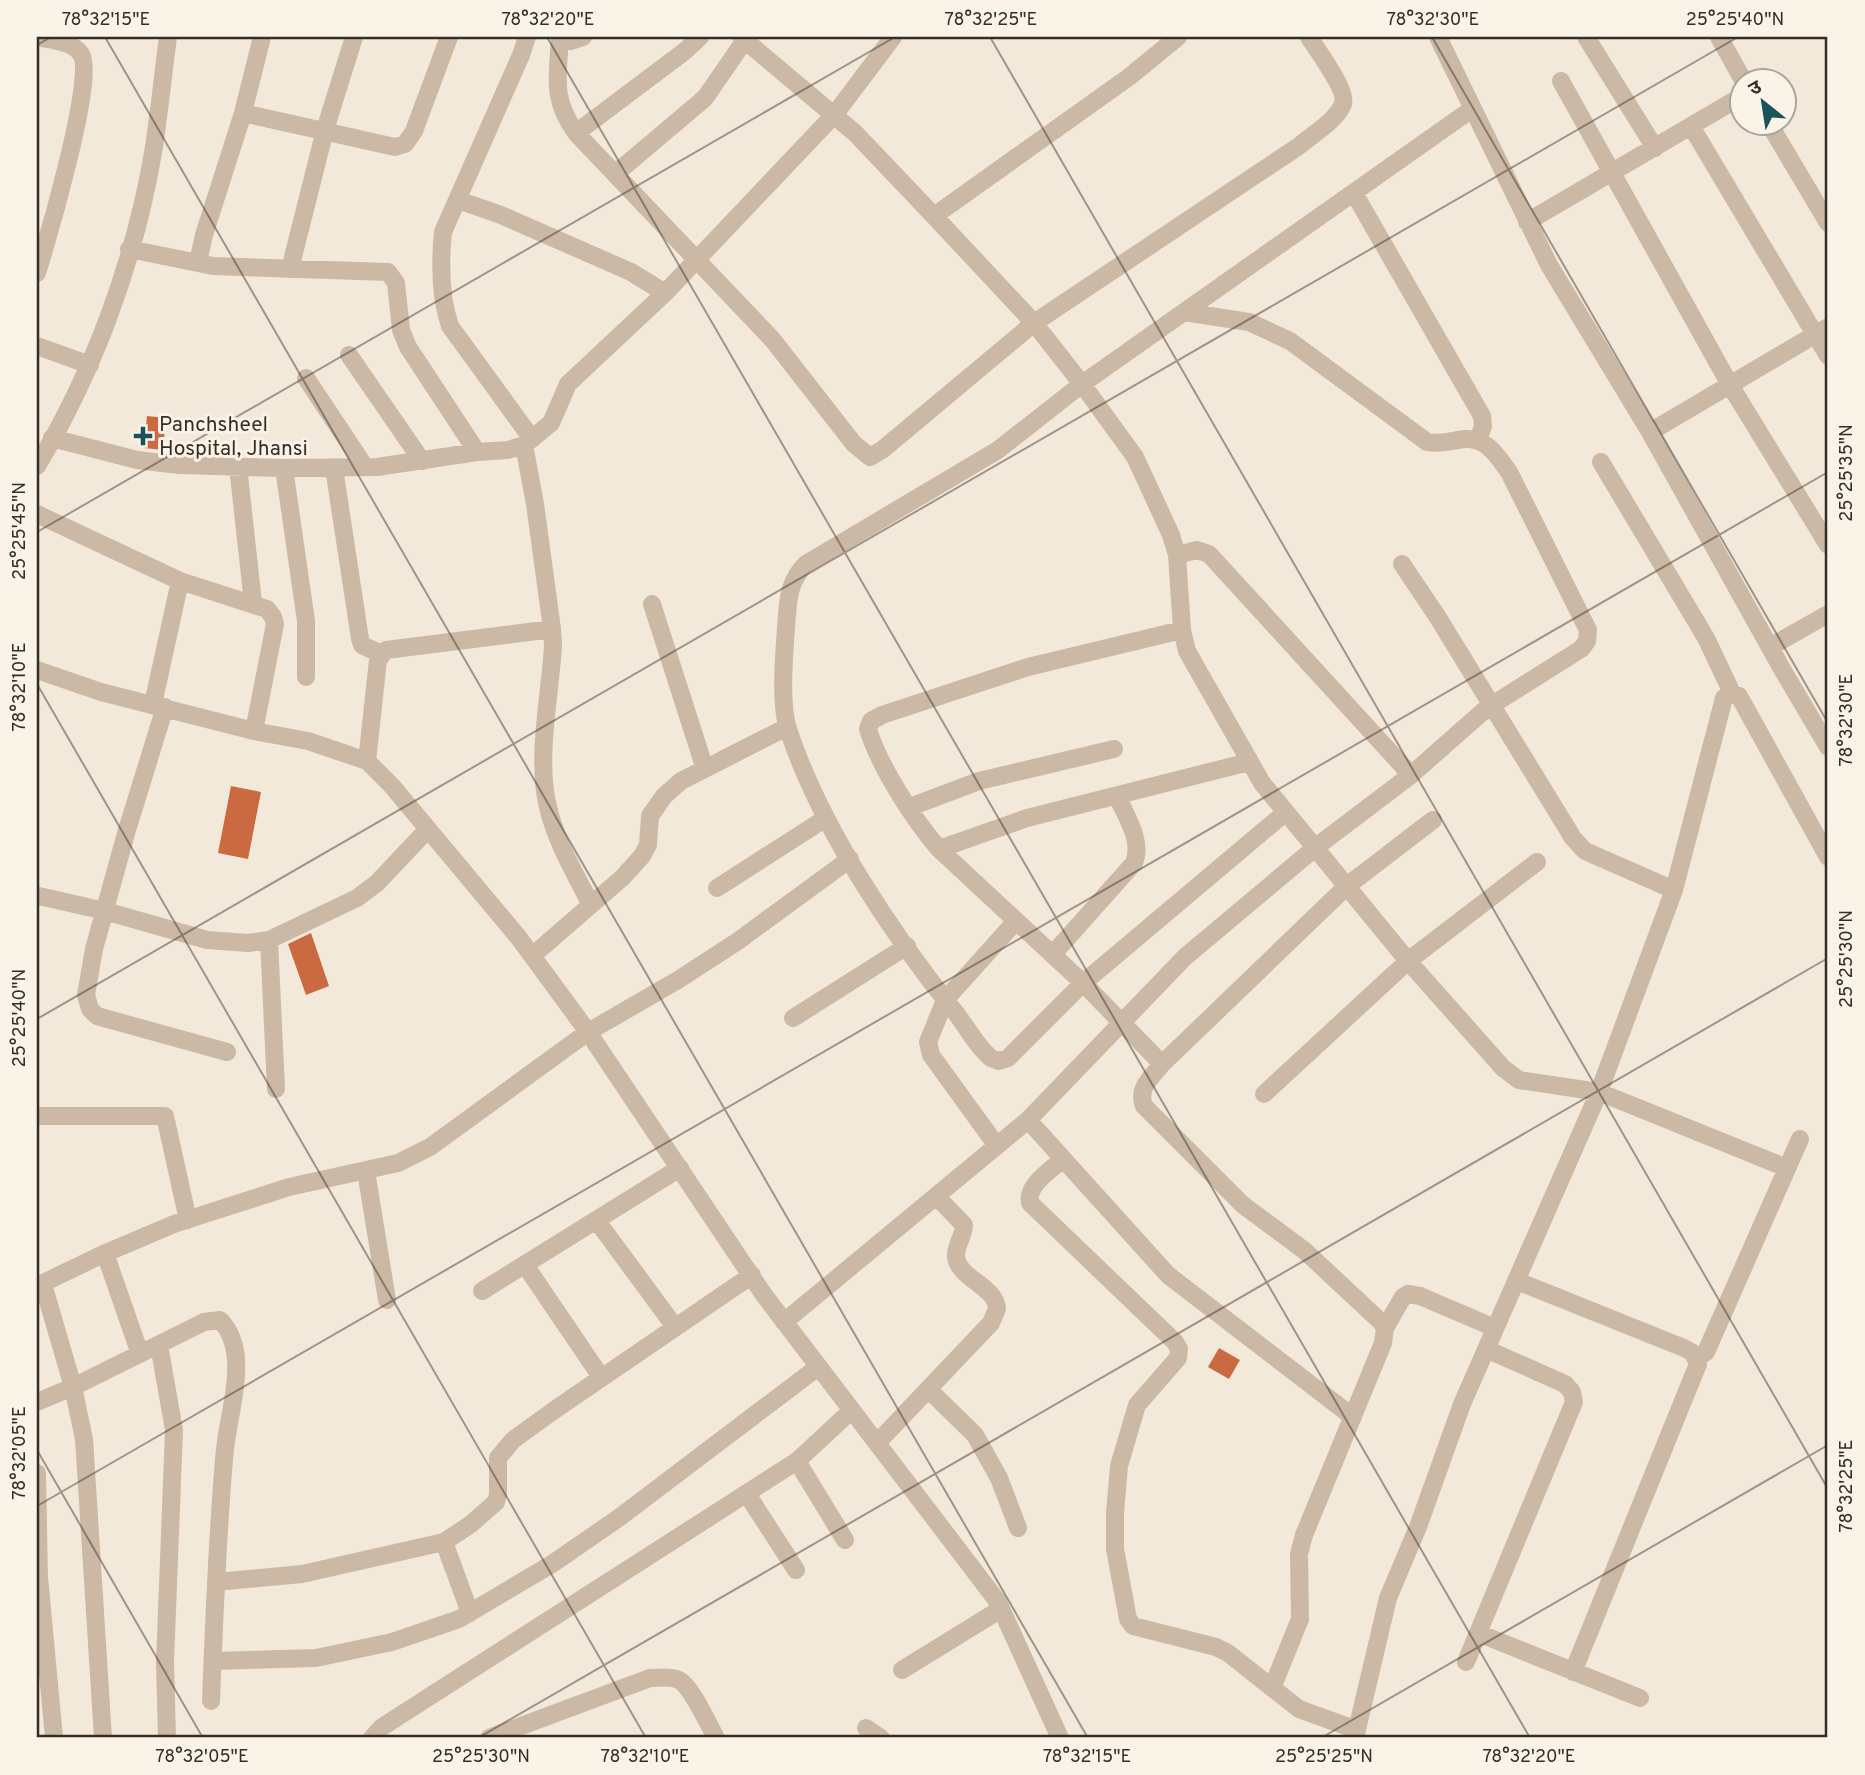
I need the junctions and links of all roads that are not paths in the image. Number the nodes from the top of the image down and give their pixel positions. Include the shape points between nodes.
1 (37, 37) edge
2 (169, 37) edge
3 (262, 37) edge
4 (354, 37) edge
5 (449, 37) edge
6 (527, 37) edge
7 (560, 37) edge
8 (583, 37) edge
9 (700, 37) edge
10 (893, 37) edge
11 (1178, 37) edge
12 (1309, 37) edge
13 (1438, 37) edge
14 (1586, 37) edge
15 (1719, 37) edge
16 (744, 38) edge
17 (1735, 66) edge
18 (1561, 81) dead end
19 (1728, 104) edge
20 (1472, 109) junction
21 (243, 113) junction
22 (835, 114) junction
23 (1691, 125) junction
24 (325, 130) junction
25 (576, 133) junction
26 (1776, 136) edge
27 (1655, 148) junction
28 (1611, 172) junction
29 (615, 174) junction
30 (1354, 193) junction
31 (458, 200) junction
32 (934, 216) junction
33 (1527, 222) junction
34 (1828, 223) edge
35 (129, 249) junction
36 (696, 261) junction
37 (198, 262) junction
38 (290, 269) junction
39 (37, 273) edge
40 (665, 293) junction
41 (1184, 312) junction
42 (1034, 323) junction
43 (1822, 331) edge
44 (37, 346) edge
45 (349, 355) dead end
46 (1828, 356) edge
47 (90, 365) junction
48 (306, 378) dead end
49 (1082, 384) junction
50 (1730, 384) junction
51 (1650, 432) junction
52 (52, 438) junction
53 (1478, 440) junction
54 (528, 442) junction
55 (477, 452) junction
56 (422, 461) junction
57 (1601, 462) dead end
58 (37, 466) edge
59 (238, 466) junction
60 (365, 467) junction
61 (284, 468) junction
62 (334, 468) junction
63 (37, 514) edge
64 (1828, 545) edge
65 (1177, 555) junction
66 (1402, 565) dead end
67 (180, 580) junction
68 (253, 603) junction
69 (652, 604) dead end
70 (1828, 614) edge
71 (552, 629) junction
72 (1182, 630) junction
73 (1770, 647) junction
74 (382, 654) junction
75 (38, 676) edge
76 (306, 677) dead end
77 (1732, 692) junction
78 (159, 706) junction
79 (1490, 706) junction
80 (787, 727) junction
81 (254, 732) junction
82 (1828, 747) edge
83 (1114, 749) dead end
84 (367, 761) junction
85 (1248, 762) junction
86 (705, 769) junction
87 (1411, 775) junction
88 (1117, 796) junction
89 (910, 807) junction
90 (1286, 812) junction
91 (825, 818) junction
92 (1433, 820) dead end
93 (428, 829) junction
94 (1316, 847) junction
95 (939, 849) junction
96 (1828, 858) edge
97 (850, 859) junction
98 (1537, 862) dead end
99 (1347, 886) junction
100 (717, 888) dead end
101 (1674, 890) junction
102 (39, 896) dead end
103 (591, 905) junction
104 (105, 911) junction
105 (1016, 921) junction
106 (270, 940) junction
107 (906, 946) junction
108 (1053, 954) junction
109 (532, 956) junction
110 (1408, 961) junction
111 (1083, 983) junction
112 (945, 1000) junction
113 (793, 1018) dead end
114 (1122, 1021) junction
115 (589, 1032) junction
116 (227, 1052) dead end
117 (1162, 1064) junction
118 (276, 1089) dead end
119 (1600, 1092) junction
120 (1264, 1094) dead end
121 (37, 1116) edge
122 (1028, 1120) junction
123 (1800, 1139) dead end
124 (998, 1146) junction
125 (1063, 1159) junction
126 (680, 1168) junction
127 (1787, 1168) junction
128 (366, 1171) junction
129 (936, 1196) junction
130 (188, 1220) junction
131 (597, 1221) junction
132 (105, 1253) junction
133 (525, 1265) junction
134 (752, 1275) junction
135 (1517, 1281) junction
136 (40, 1285) edge
137 (482, 1291) dead end
138 (387, 1300) dead end
139 (784, 1322) junction
140 (675, 1327) junction
141 (1385, 1328) junction
142 (1495, 1328) junction
143 (159, 1345) junction
144 (1486, 1349) junction
145 (140, 1354) junction
146 (1697, 1358) junction
147 (818, 1367) junction
148 (601, 1377) junction
149 (73, 1387) junction
150 (928, 1389) junction
151 (37, 1402) edge
152 (852, 1410) junction
153 (1353, 1417) junction
154 (877, 1444) junction
155 (797, 1461) junction
156 (37, 1473) edge
157 (747, 1494) junction
158 (1018, 1528) dead end
159 (845, 1540) dead end
160 (444, 1542) junction
161 (796, 1570) dead end
162 (216, 1582) junction
163 (1002, 1609) junction
164 (470, 1613) junction
165 (1478, 1633) junction
166 (213, 1661) junction
167 (1466, 1662) dead end
168 (902, 1670) dead end
169 (1573, 1672) junction
170 (1272, 1688) junction
171 (1640, 1698) dead end
172 (211, 1701) dead end
173 (866, 1728) dead end
174 (1356, 1734) edge
175 (54, 1738) edge
176 (103, 1738) edge
177 (167, 1738) edge
178 (372, 1738) edge
179 (489, 1738) edge
180 (714, 1738) edge
181 (881, 1738) edge
182 (1060, 1738) edge

1 - 39 street via 68,44 79,51 85,65 61,193
2 - 35 street via 153,153
3 - 21 street
4 - 24 street
5 - 24 street via 405,144 394,147
6 - 31 street
7 - 8 street via 571,41
7 - 25 street via 559,103
9 - 25 street
10 - 22 street
11 - 32 street
12 - 42 street via 1344,92 1337,113 1299,146
13 - 20 street
14 - 27 street
15 - 17 street
16 - 22 street
16 - 29 street via 694,109
18 - 28 street
19 - 23 street
20 - 30 street
20 - 33 street
21 - 24 street
21 - 37 street
22 - 32 street
22 - 36 street
23 - 27 street
23 - 43 street
24 - 38 street
25 - 29 street
26 - 34 street
27 - 28 street
28 - 33 street
28 - 50 street
29 - 36 street
30 - 41 street
30 - 53 street via 1482,416
31 - 40 street via 639,276
31 - 54 street via 443,232 447,320
32 - 42 street
33 - 51 street
35 - 37 street
35 - 47 street
36 - 40 street
36 - 42 street via 772,339 854,444 870,457
37 - 38 street
38 - 55 street via 382,270 393,275 408,347
40 - 54 street via 568,384 551,423
41 - 49 street
41 - 53 street via 1249,323 1290,341 1427,442
42 - 49 street
43 - 46 street
43 - 50 street
44 - 47 street
45 - 56 street
47 - 52 street
48 - 60 street
49 - 65 street via 1135,457
49 - 80 street via 998,450 798,571 790,589 784,654
50 - 51 street
50 - 64 street
51 - 73 street
52 - 58 street
52 - 59 street via 137,460
53 - 79 street via 1509,472 1589,636 1581,649
54 - 55 street via 508,450
54 - 71 street
55 - 56 street
56 - 60 street
57 - 77 street via 1706,638
59 - 61 street
59 - 68 street
60 - 62 street
61 - 62 street
61 - 76 street via 306,621
62 - 74 street via 360,639 362,645
63 - 67 street
65 - 72 street
65 - 87 street via 1197,550 1209,554
66 - 79 street
67 - 68 street
67 - 78 street
68 - 81 street via 267,609 275,624
69 - 86 street
70 - 73 street
71 - 74 street
71 - 103 street via 546,796 559,839
72 - 85 street via 1187,651
72 - 89 street via 1028,667 881,715 868,729
73 - 82 street
74 - 84 street
75 - 78 street
77 - 96 street via 1740,698
77 - 101 street via 1724,698
78 - 81 street
78 - 104 street
79 - 87 street
79 - 101 street via 1585,851
80 - 86 street
80 - 91 street
81 - 84 street via 308,741
83 - 89 street via 979,782
84 - 93 street
85 - 88 street
85 - 90 street
86 - 103 street via 681,781 659,802 650,816 648,845 642,856
87 - 94 street
88 - 95 street via 1027,818
88 - 108 street via 1138,854
89 - 95 street
90 - 94 street
90 - 111 street
91 - 97 street
91 - 100 street
92 - 99 street
93 - 106 street via 357,898
93 - 109 street
94 - 99 street
94 - 114 street via 1185,957
95 - 105 street
97 - 107 street
97 - 115 street via 678,980
98 - 110 street
99 - 110 street
99 - 117 street
101 - 119 street
102 - 104 street
103 - 109 street
104 - 106 street via 207,940
104 - 116 street via 86,995 90,1009 124,1025
105 - 108 street
105 - 112 street
106 - 118 street
107 - 112 street
107 - 113 street
108 - 111 street
109 - 115 street
110 - 119 street via 1513,1077
110 - 120 street
111 - 112 street via 1008,1058 999,1061 985,1052
111 - 114 street
112 - 124 street via 929,1049
114 - 117 street
114 - 122 street
115 - 126 street
115 - 128 street via 430,1147 398,1163
117 - 141 street via 1142,1089 1143,1106 1243,1205 1304,1251
119 - 127 street
119 - 135 street
121 - 130 street via 165,1116
122 - 124 street
122 - 125 street
123 - 127 street
124 - 129 street
125 - 153 street via 1168,1275
125 - 170 street via 1032,1188 1030,1203 1179,1349 1178,1358 1138,1405 1119,1466 1115,1549 1128,1619 1133,1626 1216,1647
126 - 131 street
126 - 134 street
127 - 146 street via 1706,1352
128 - 130 street via 289,1187
128 - 138 street
129 - 139 street
129 - 150 street via 964,1225 956,1251 959,1265 994,1298 997,1309 991,1322
130 - 132 street
131 - 133 street
131 - 140 street
132 - 136 street
132 - 145 street
133 - 137 street
133 - 148 street
134 - 139 street
134 - 140 street
135 - 142 street
135 - 146 street via 1684,1348
136 - 149 street
139 - 147 street
140 - 148 street
141 - 142 street via 1408,1294
141 - 153 street
142 - 144 street
143 - 145 street
143 - 162 street via 214,1319 225,1325 236,1356
143 - 177 street via 174,1430 164,1662
144 - 165 street via 1565,1384 1574,1402
144 - 174 street via 1388,1598
145 - 149 street
146 - 169 street
147 - 152 street
147 - 164 street via 620,1517
148 - 160 street via 513,1440 498,1458 496,1502
149 - 151 street
149 - 176 street via 88,1471
150 - 154 street
150 - 158 street via 979,1442
152 - 154 street
152 - 155 street
153 - 170 street via 1304,1535 1299,1554 1300,1619
154 - 163 street
155 - 157 street
155 - 159 street
156 - 175 street via 39,1577
157 - 161 street
157 - 178 street via 382,1727
160 - 162 street via 302,1574
160 - 164 street
162 - 166 street
163 - 168 street
163 - 182 street
164 - 166 street via 420,1635 316,1658
165 - 167 street
165 - 169 street
166 - 172 street
169 - 171 street
170 - 174 street via 1299,1709
173 - 181 street
179 - 180 street via 650,1678 666,1677 686,1686

